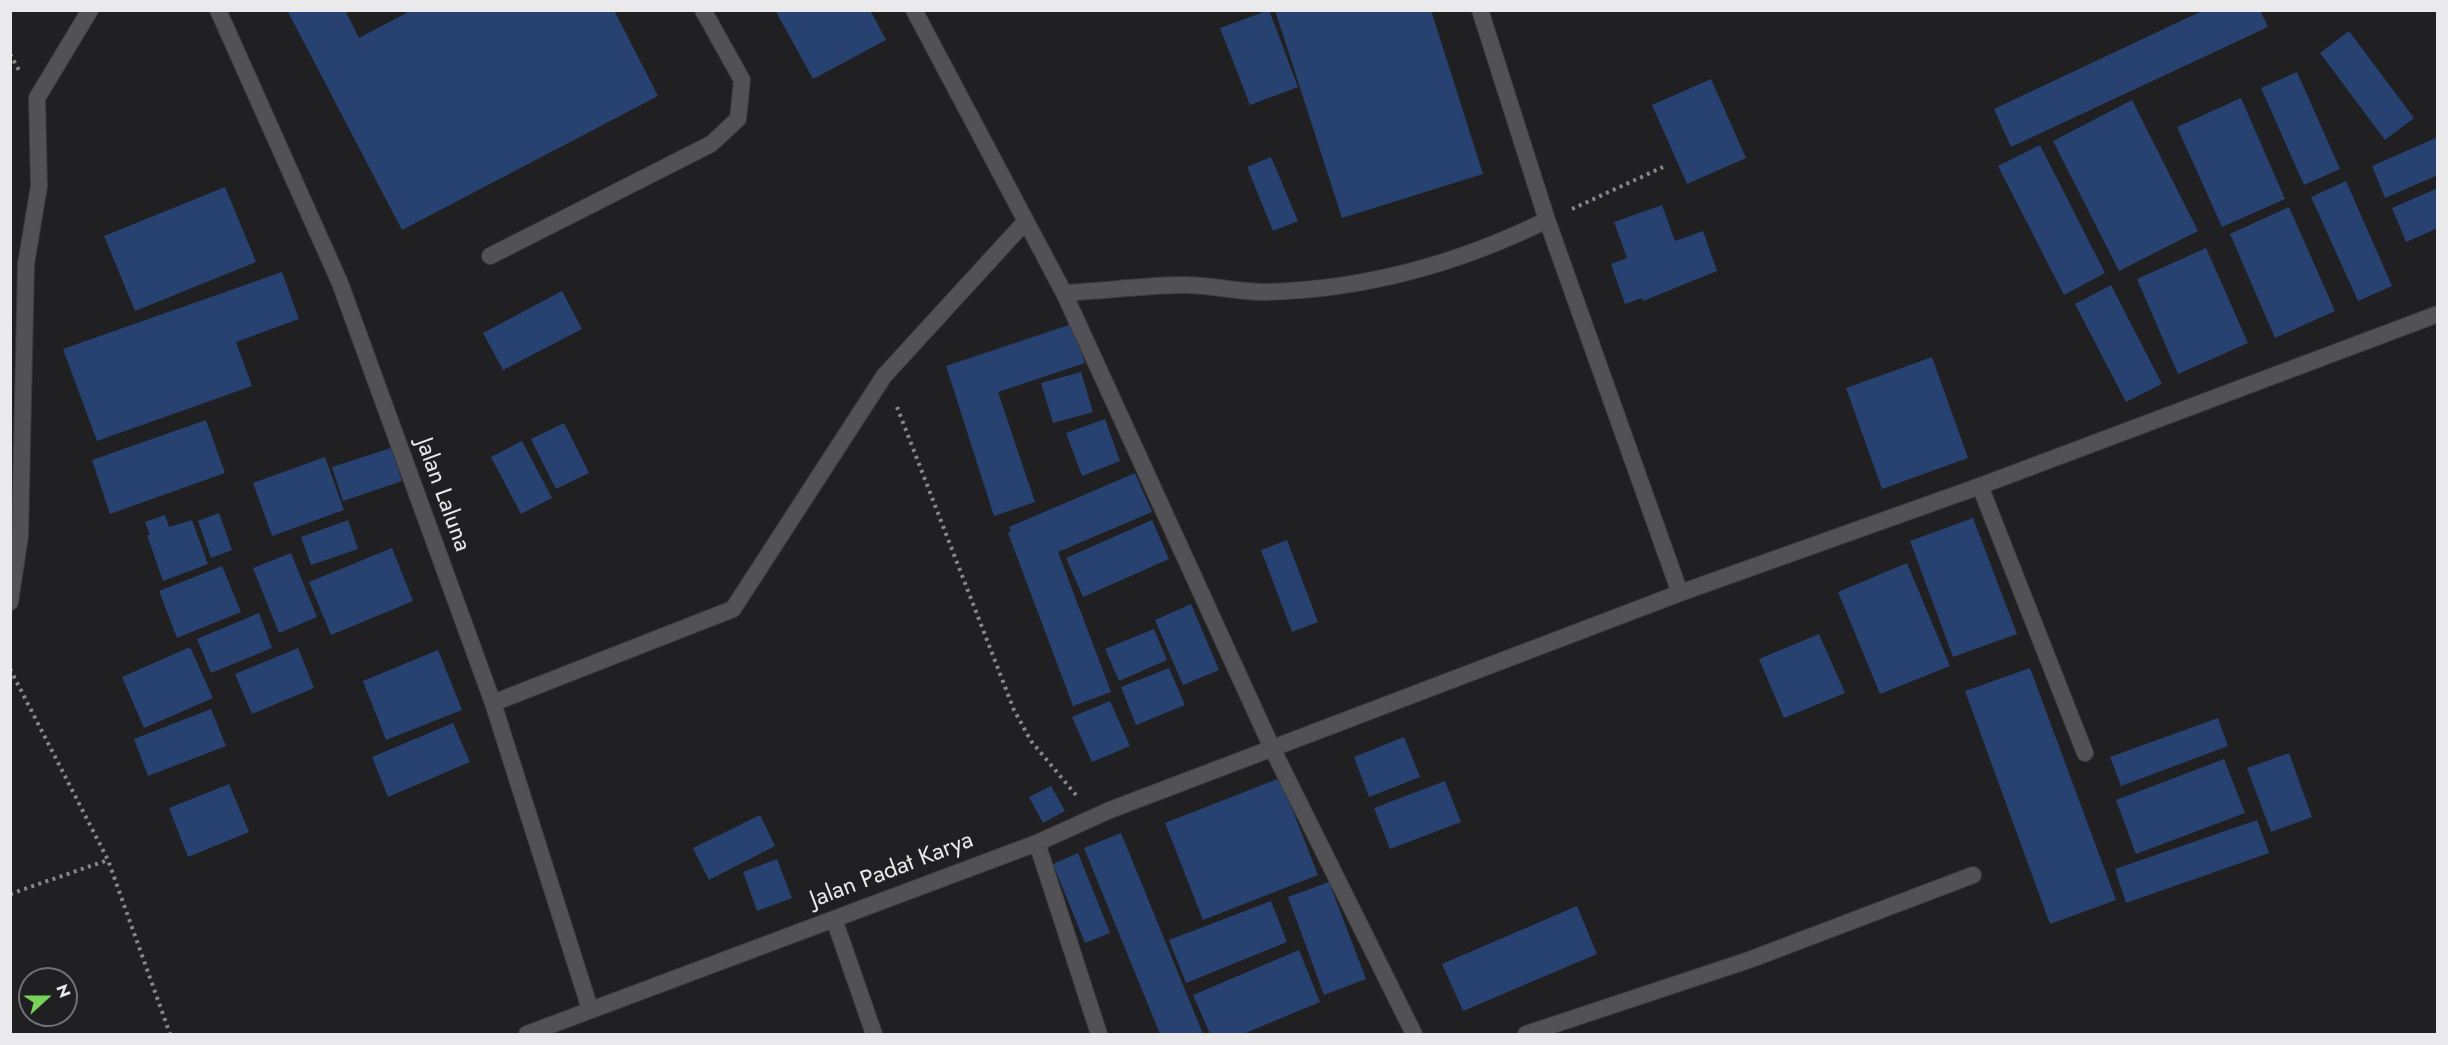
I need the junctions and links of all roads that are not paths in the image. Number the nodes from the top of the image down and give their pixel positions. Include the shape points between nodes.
1 (90, 10) edge
2 (218, 10) edge
3 (703, 10) edge
4 (914, 10) edge
5 (1480, 10) edge
6 (1547, 220) junction
7 (1025, 222) junction
8 (490, 256) dead end
9 (18, 265) edge
10 (1064, 293) junction
11 (2438, 314) edge
12 (1980, 486) junction
13 (1680, 593) junction
14 (10, 602) edge
15 (493, 703) junction
16 (1272, 748) junction
17 (2085, 753) dead end
18 (1037, 843) junction
19 (1973, 875) dead end
20 (834, 919) junction
21 (590, 1009) junction
22 (527, 1035) edge
23 (874, 1035) edge
24 (1099, 1035) edge
25 (1414, 1035) edge
26 (1526, 1035) edge

1 - 9 street via 37,98 39,186
2 - 15 street, Jalan Laluna via 340,283
3 - 8 street via 742,80 738,119 711,144
4 - 7 street
5 - 6 street
6 - 10 street via 1499,244 1401,275 1352,283 1267,292 1187,285
6 - 13 street
7 - 10 street
7 - 15 street via 884,376 733,609
9 - 14 street via 20,536
10 - 16 street
11 - 12 street, Jalan Padat Karya
12 - 13 street, Jalan Padat Karya
12 - 17 street
13 - 16 street, Jalan Padat Karya
15 - 21 street, Jalan Laluna
16 - 18 street, Jalan Padat Karya via 1110,810
16 - 25 street
18 - 20 street, Jalan Padat Karya
18 - 24 street
19 - 26 street via 1749,960
20 - 21 street, Jalan Padat Karya
20 - 23 street
21 - 22 street, Jalan Padat Karya

